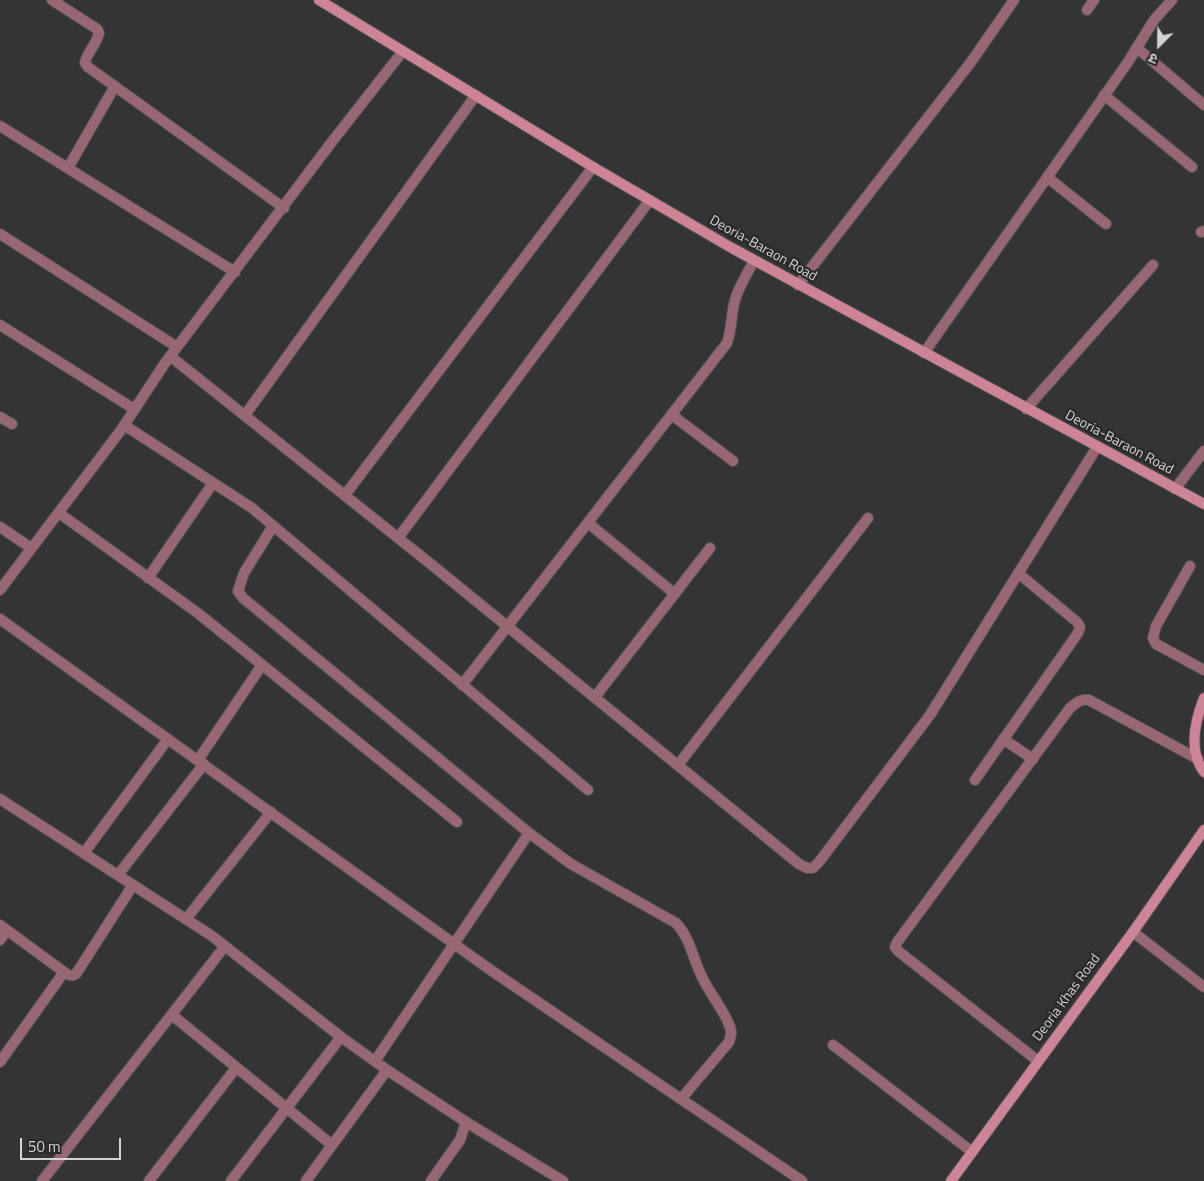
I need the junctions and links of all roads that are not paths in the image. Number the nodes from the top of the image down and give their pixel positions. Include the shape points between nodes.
1 (52, 0) edge
2 (1014, 0) edge
3 (1094, 0) edge
4 (1172, 0) edge
5 (326, 2) edge
6 (1087, 10) dead end
7 (1137, 48) junction
8 (403, 51) junction
9 (115, 86) junction
10 (476, 95) junction
11 (1104, 96) junction
12 (1204, 105) edge
13 (0, 126) edge
14 (1192, 166) dead end
15 (593, 167) junction
16 (68, 168) junction
17 (1047, 177) junction
18 (650, 200) junction
19 (284, 208) junction
20 (1106, 224) dead end
21 (0, 234) edge
22 (754, 260) junction
23 (1153, 265) dead end
24 (235, 272) junction
25 (798, 285) junction
26 (0, 325) edge
27 (177, 347) junction
28 (924, 353) junction
29 (170, 356) junction
30 (134, 409) junction
31 (1026, 409) junction
32 (245, 415) junction
33 (672, 415) junction
34 (0, 417) edge
35 (12, 424) dead end
36 (124, 425) junction
37 (1097, 447) junction
38 (1204, 451) edge
39 (733, 461) dead end
40 (213, 483) junction
41 (1175, 489) junction
42 (345, 495) junction
43 (1204, 504) edge
44 (59, 513) junction
45 (868, 518) dead end
46 (588, 523) junction
47 (273, 526) junction
48 (0, 527) edge
49 (398, 538) junction
50 (31, 548) junction
51 (710, 548) dead end
52 (1190, 566) dead end
53 (1018, 574) junction
54 (148, 578) junction
55 (0, 590) edge
56 (675, 594) junction
57 (0, 619) edge
58 (508, 627) junction
59 (262, 665) junction
60 (1204, 670) edge
61 (462, 685) junction
62 (595, 697) junction
63 (1204, 698) edge
64 (168, 739) junction
65 (1003, 739) junction
66 (1033, 759) junction
67 (1198, 759) junction
68 (201, 762) junction
69 (678, 765) junction
70 (1204, 772) edge
71 (975, 780) dead end
72 (588, 790) dead end
73 (0, 799) edge
74 (272, 812) junction
75 (457, 822) dead end
76 (1204, 830) edge
77 (529, 833) junction
78 (84, 853) junction
79 (118, 875) junction
80 (134, 885) junction
81 (186, 919) junction
82 (3, 927) edge
83 (1133, 932) junction
84 (0, 940) edge
85 (454, 943) junction
86 (226, 946) junction
87 (64, 972) junction
88 (1204, 987) edge
89 (172, 1015) junction
90 (341, 1036) junction
91 (833, 1044) dead end
92 (375, 1061) junction
93 (1038, 1061) junction
94 (0, 1062) edge
95 (236, 1068) junction
96 (388, 1070) junction
97 (681, 1099) junction
98 (286, 1108) junction
99 (466, 1122) junction
100 (332, 1145) junction
101 (972, 1151) junction
102 (42, 1181) edge
103 (149, 1181) edge
104 (231, 1181) edge
105 (306, 1181) edge
106 (431, 1181) edge
107 (562, 1181) edge
108 (802, 1181) edge
109 (951, 1181) edge

1 - 9 street via 97,29 98,38 85,63
2 - 25 street via 965,69
3 - 6 street
4 - 7 street via 1154,20
5 - 8 street, Deoria-Baraon Road
7 - 11 street
7 - 12 street
8 - 10 street, Deoria-Baraon Road
8 - 19 street
9 - 16 street
9 - 19 street
10 - 15 street, Deoria-Baraon Road
10 - 32 street
11 - 14 street
11 - 17 street
13 - 16 street
15 - 18 street, Deoria-Baraon Road
15 - 42 street
16 - 24 street
17 - 20 street
17 - 28 street
18 - 22 street, Deoria-Baraon Road
18 - 49 street
19 - 24 street
21 - 27 street
22 - 25 street, Deoria-Baraon Road
22 - 33 street via 736,298 732,331 727,343
23 - 31 street
24 - 27 street
25 - 28 street, Deoria-Baraon Road
26 - 30 street
27 - 29 street
28 - 31 street, Deoria-Baraon Road
29 - 30 street
29 - 32 street
30 - 36 street
31 - 37 street, Deoria-Baraon Road
32 - 42 street
33 - 39 street
33 - 46 street
34 - 35 street
36 - 40 street
36 - 44 street
37 - 41 street, Deoria-Baraon Road
37 - 53 street
38 - 41 street
40 - 47 street
40 - 54 street
41 - 43 street, Deoria-Baraon Road
42 - 49 street
44 - 50 street
44 - 54 street
45 - 69 street
46 - 56 street
46 - 58 street
47 - 61 street
47 - 77 street via 241,581 238,591 243,598
48 - 50 street
49 - 58 street
50 - 55 street
51 - 56 street
52 - 60 street via 1156,626 1153,638 1156,644
53 - 65 street via 1080,627
53 - 69 street via 930,714 813,868 799,864
54 - 59 street
56 - 62 street
57 - 64 street
58 - 61 street
58 - 62 street
59 - 68 street
59 - 75 street
61 - 72 street
62 - 69 street
63 - 67 street via 1194,732
64 - 68 street
64 - 78 street
65 - 66 street
65 - 71 street
66 - 67 street via 1070,708 1078,701 1089,700
66 - 93 street via 895,947
67 - 70 street
68 - 74 street
68 - 79 street
73 - 78 street
74 - 81 street
74 - 85 street
76 - 83 street, Deoria Khas Road
77 - 85 street
77 - 97 street via 571,864 676,923 688,938 696,966 731,1029 731,1036
78 - 79 street
79 - 80 street
80 - 81 street
80 - 87 street via 76,974
81 - 86 street
82 - 84 street
82 - 87 street
83 - 88 street
83 - 93 street, Deoria Khas Road
85 - 92 street
85 - 97 street
86 - 89 street
86 - 90 street
87 - 94 street
89 - 95 street
89 - 102 street
90 - 92 street
90 - 98 street
91 - 101 street
92 - 96 street
93 - 101 street, Deoria Khas Road
95 - 98 street
95 - 103 street
96 - 99 street
96 - 100 street
97 - 108 street
98 - 100 street
98 - 104 street
99 - 106 street via 460,1140
99 - 107 street
100 - 105 street
101 - 109 street, Deoria Khas Road

